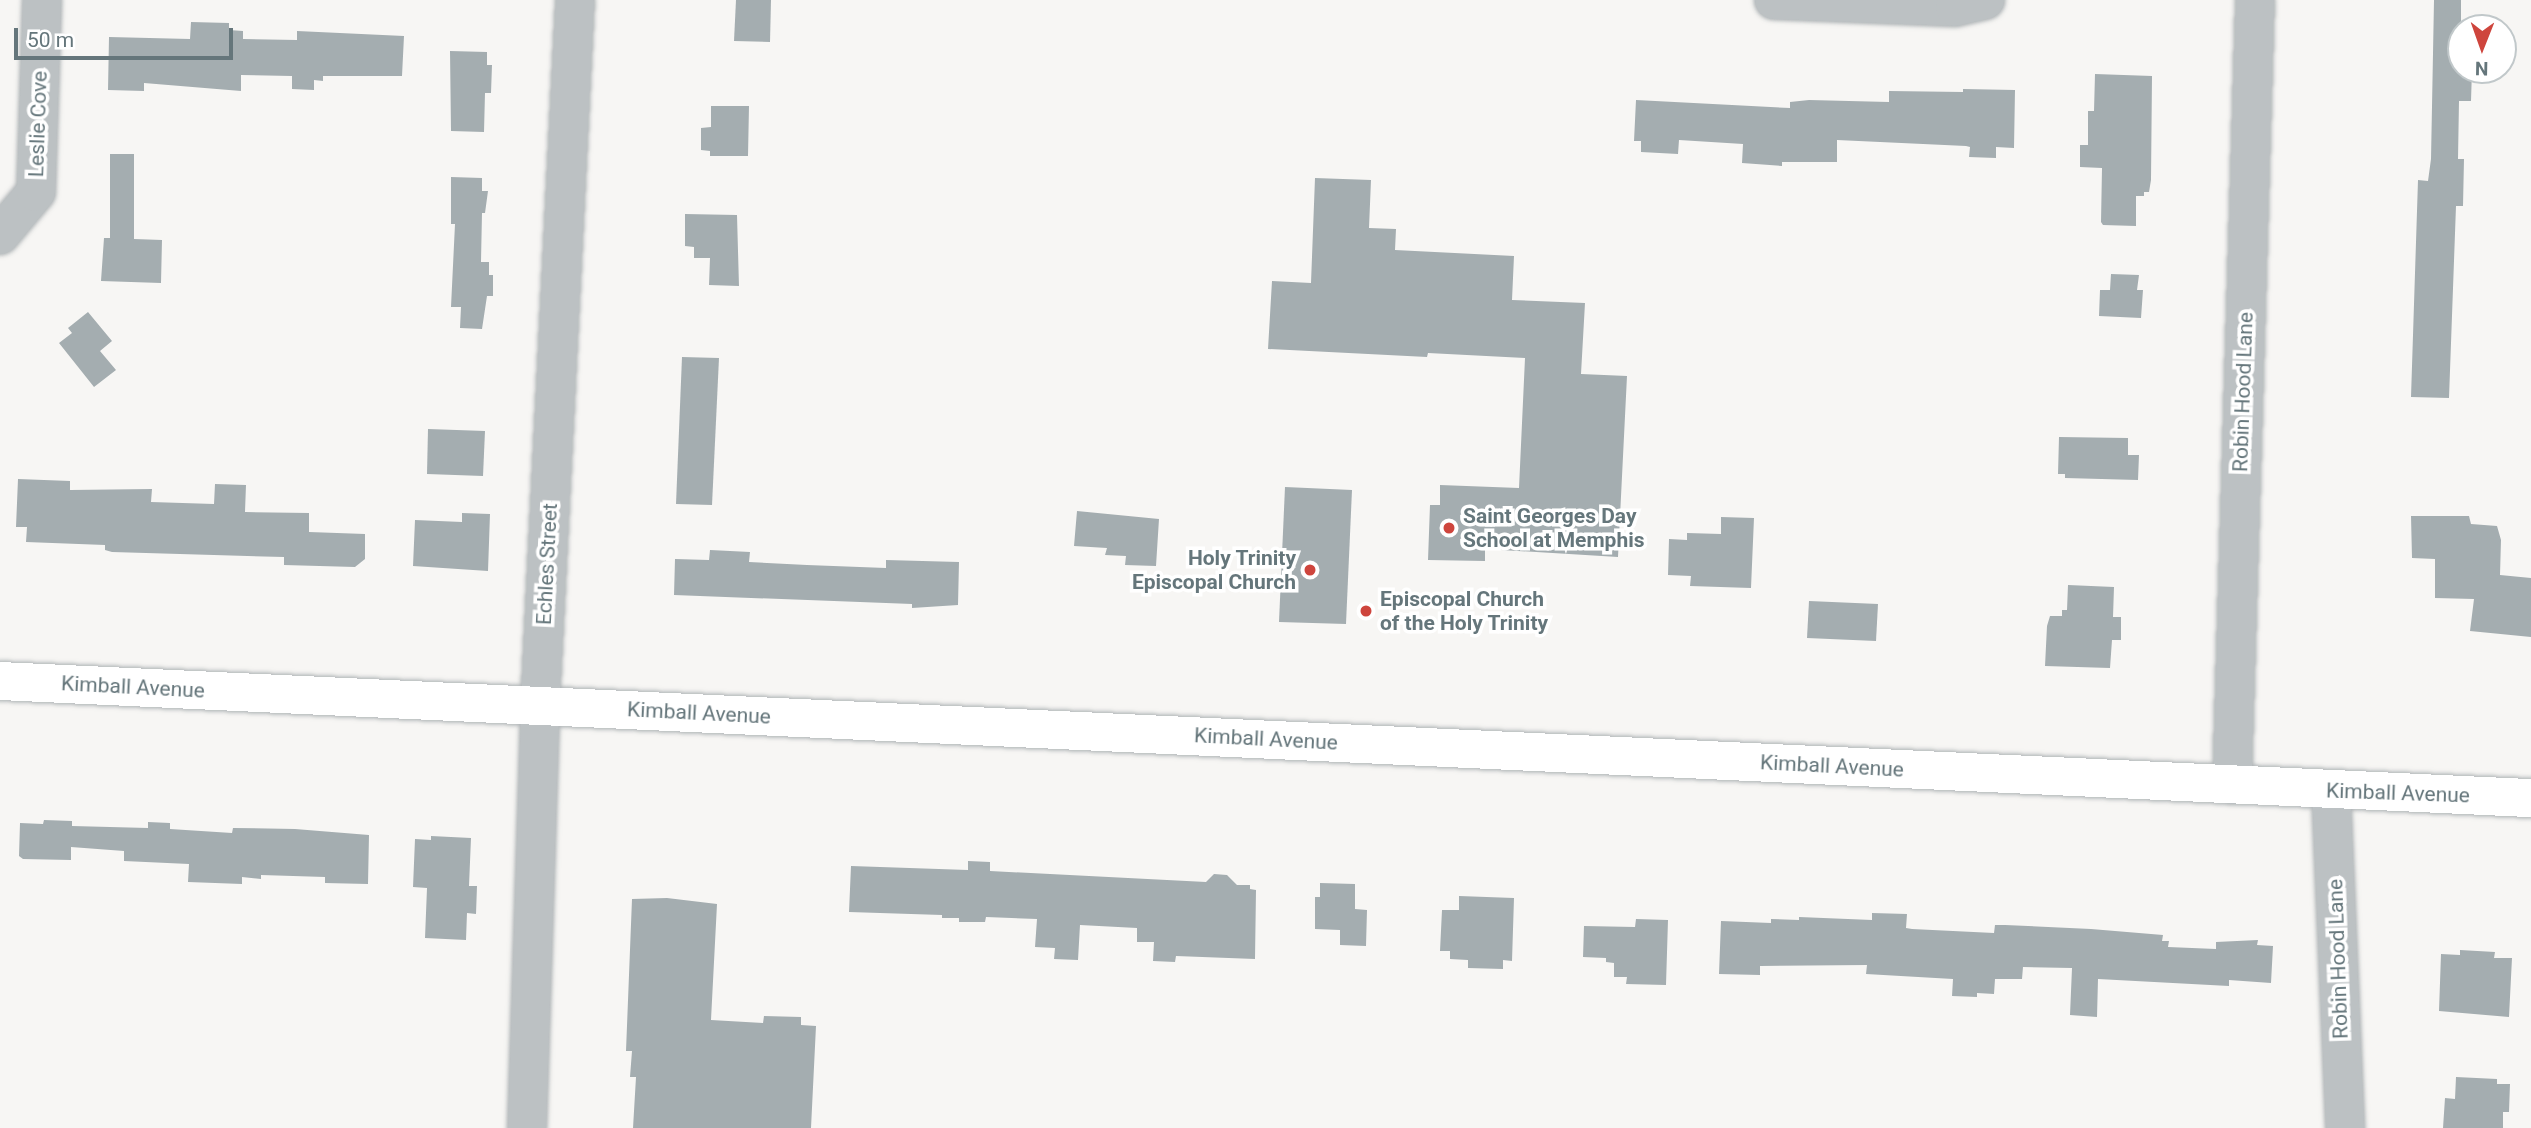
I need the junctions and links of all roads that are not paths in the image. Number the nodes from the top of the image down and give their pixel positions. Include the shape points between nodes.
1 (42, 0) edge
2 (575, 0) edge
3 (1774, 0) edge
4 (1985, 0) edge
5 (2255, 0) edge
6 (0, 235) edge
7 (0, 681) edge
8 (540, 706) junction
9 (2232, 785) junction
10 (2331, 790) junction
11 (2531, 798) edge
12 (527, 1128) edge
13 (2346, 1128) edge

1 - 6 street, Leslie Cove via 36,192
2 - 8 street, Echles Street
3 - 4 street via 1955,7
5 - 9 street, Robin Hood Lane
7 - 8 main road, Kimball Avenue
8 - 9 main road, Kimball Avenue
8 - 12 street, Echles Street
9 - 10 main road, Kimball Avenue
10 - 11 main road, Kimball Avenue
10 - 13 street, Robin Hood Lane

